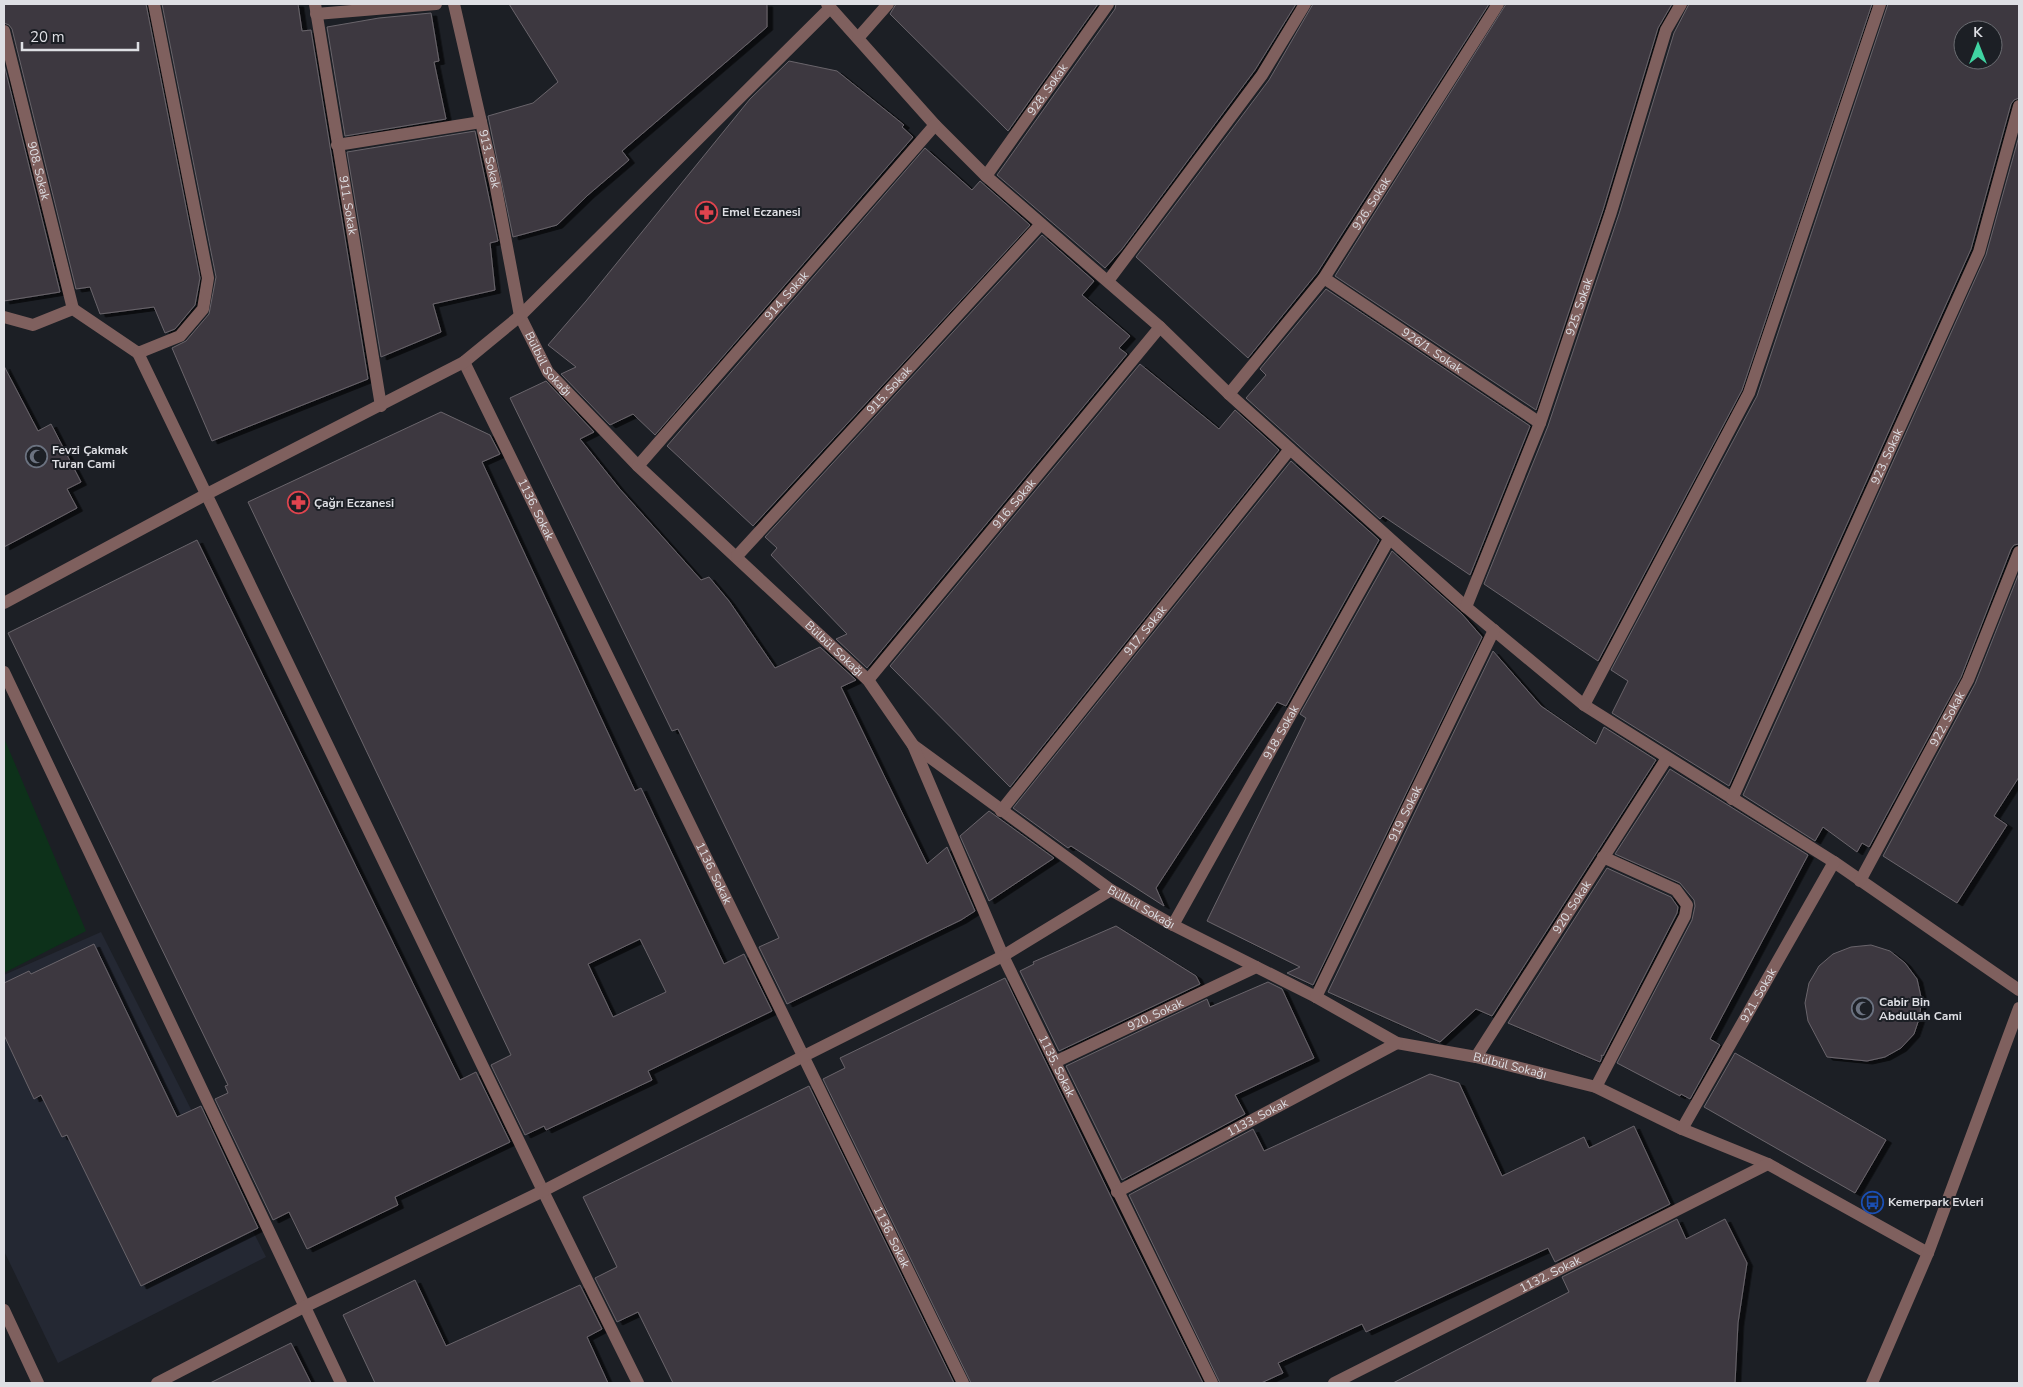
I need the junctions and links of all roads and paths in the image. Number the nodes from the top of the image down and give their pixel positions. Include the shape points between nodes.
1 (154, 4) edge
2 (436, 4) edge
3 (454, 4) edge
4 (888, 4) edge
5 (1108, 4) edge
6 (1305, 4) edge
7 (1498, 4) edge
8 (1681, 4) edge
9 (1880, 4) edge
10 (828, 6) edge
11 (316, 9) edge
12 (4, 31) edge
13 (858, 38) junction
14 (2019, 106) edge
15 (481, 122) junction
16 (935, 125) junction
17 (337, 145) junction
18 (986, 176) junction
19 (1041, 224) junction
20 (1324, 278) junction
21 (1108, 281) junction
22 (73, 309) junction
23 (520, 316) junction
24 (4, 317) edge
25 (1160, 327) junction
26 (138, 353) junction
27 (464, 362) junction
28 (1229, 394) junction
29 (381, 406) junction
30 (1540, 422) junction
31 (1290, 449) junction
32 (638, 466) junction
33 (205, 495) junction
34 (1389, 538) junction
35 (2019, 552) edge
36 (737, 556) junction
37 (4, 603) edge
38 (1466, 607) junction
39 (1494, 630) junction
40 (4, 672) edge
41 (868, 680) junction
42 (1584, 705) junction
43 (914, 745) junction
44 (1667, 758) junction
45 (1732, 799) junction
46 (1001, 810) junction
47 (1603, 857) junction
48 (1834, 862) junction
49 (1860, 881) junction
50 (1111, 890) junction
51 (1173, 925) junction
52 (1003, 956) junction
53 (1256, 967) junction
54 (2019, 990) edge
55 (1316, 997) junction
56 (2019, 1008) edge
57 (1398, 1042) junction
58 (802, 1057) junction
59 (1476, 1057) junction
60 (1055, 1062) junction
61 (1596, 1087) junction
62 (1682, 1129) junction
63 (1768, 1164) junction
64 (543, 1191) junction
65 (1117, 1192) junction
66 (1928, 1253) junction
67 (304, 1307) junction
68 (4, 1310) edge
69 (38, 1383) edge
70 (157, 1383) edge
71 (341, 1383) edge
72 (638, 1383) edge
73 (963, 1383) edge
74 (1212, 1383) edge
75 (1334, 1383) edge
76 (1872, 1383) edge

1 - 26 street via 208,278 203,309 180,336
2 - 11 street
3 - 15 street, 913. Sokak
4 - 13 street
5 - 18 street, 928. Sokak
6 - 21 street via 1262,75
7 - 20 street, 926. Sokak
8 - 30 street, 925. Sokak via 1666,30 1611,212
9 - 42 street via 1749,393
10 - 13 street
10 - 23 street
11 - 17 street, 911. Sokak
12 - 22 street, 908. Sokak
13 - 16 street
14 - 45 street, 923. Sokak via 1979,252
15 - 17 street
15 - 23 street, 913. Sokak
16 - 18 street
16 - 32 street, 914. Sokak
17 - 29 street, 911. Sokak
18 - 19 street
19 - 21 street
19 - 36 street, 915. Sokak
20 - 28 street, 926. Sokak
20 - 30 street, 926/1. Sokak
21 - 25 street
22 - 24 street via 33,325
22 - 26 street
23 - 27 street
23 - 32 street, Bülbül Sokağı via 548,372
25 - 28 street
25 - 41 street, 916. Sokak
26 - 33 street
27 - 29 street
27 - 58 street, 1136. Sokak
28 - 31 street
29 - 33 street
30 - 38 street, 925. Sokak
31 - 34 street
31 - 46 street, 917. Sokak
32 - 36 street, Bülbül Sokağı
33 - 37 street
33 - 64 street
34 - 38 street
34 - 51 street, 918. Sokak
35 - 49 street, 922. Sokak via 1968,680
36 - 41 street, Bülbül Sokağı
38 - 39 street
39 - 42 street
39 - 55 street, 919. Sokak
40 - 67 street
41 - 43 street, Bülbül Sokağı
42 - 44 street
43 - 46 street, Bülbül Sokağı
43 - 52 street, 1135. Sokak
44 - 45 street
44 - 47 street, 920. Sokak
45 - 48 street
46 - 50 street, Bülbül Sokağı
47 - 59 street, 920. Sokak
47 - 61 street via 1676,890 1687,905 1685,916
48 - 49 street
48 - 62 street, 921. Sokak
49 - 54 street
50 - 51 street, Bülbül Sokağı
50 - 52 street
51 - 53 street, Bülbül Sokağı
52 - 58 street
52 - 60 street, 1135. Sokak
53 - 55 street, Bülbül Sokağı
53 - 60 street, 920. Sokak
55 - 57 street, Bülbül Sokağı
56 - 66 street
57 - 59 street, Bülbül Sokağı
57 - 65 street, 1133. Sokak
58 - 64 street
58 - 73 street, 1136. Sokak
59 - 61 street, Bülbül Sokağı
60 - 65 street, 1135. Sokak
61 - 62 street, Bülbül Sokağı
62 - 63 street, Bülbül Sokağı
63 - 66 street, Bülbül Sokağı
63 - 75 street, 1132. Sokak
64 - 67 street
64 - 72 street
65 - 74 street, 1135. Sokak
66 - 76 street
67 - 70 street
67 - 71 street
68 - 69 street

